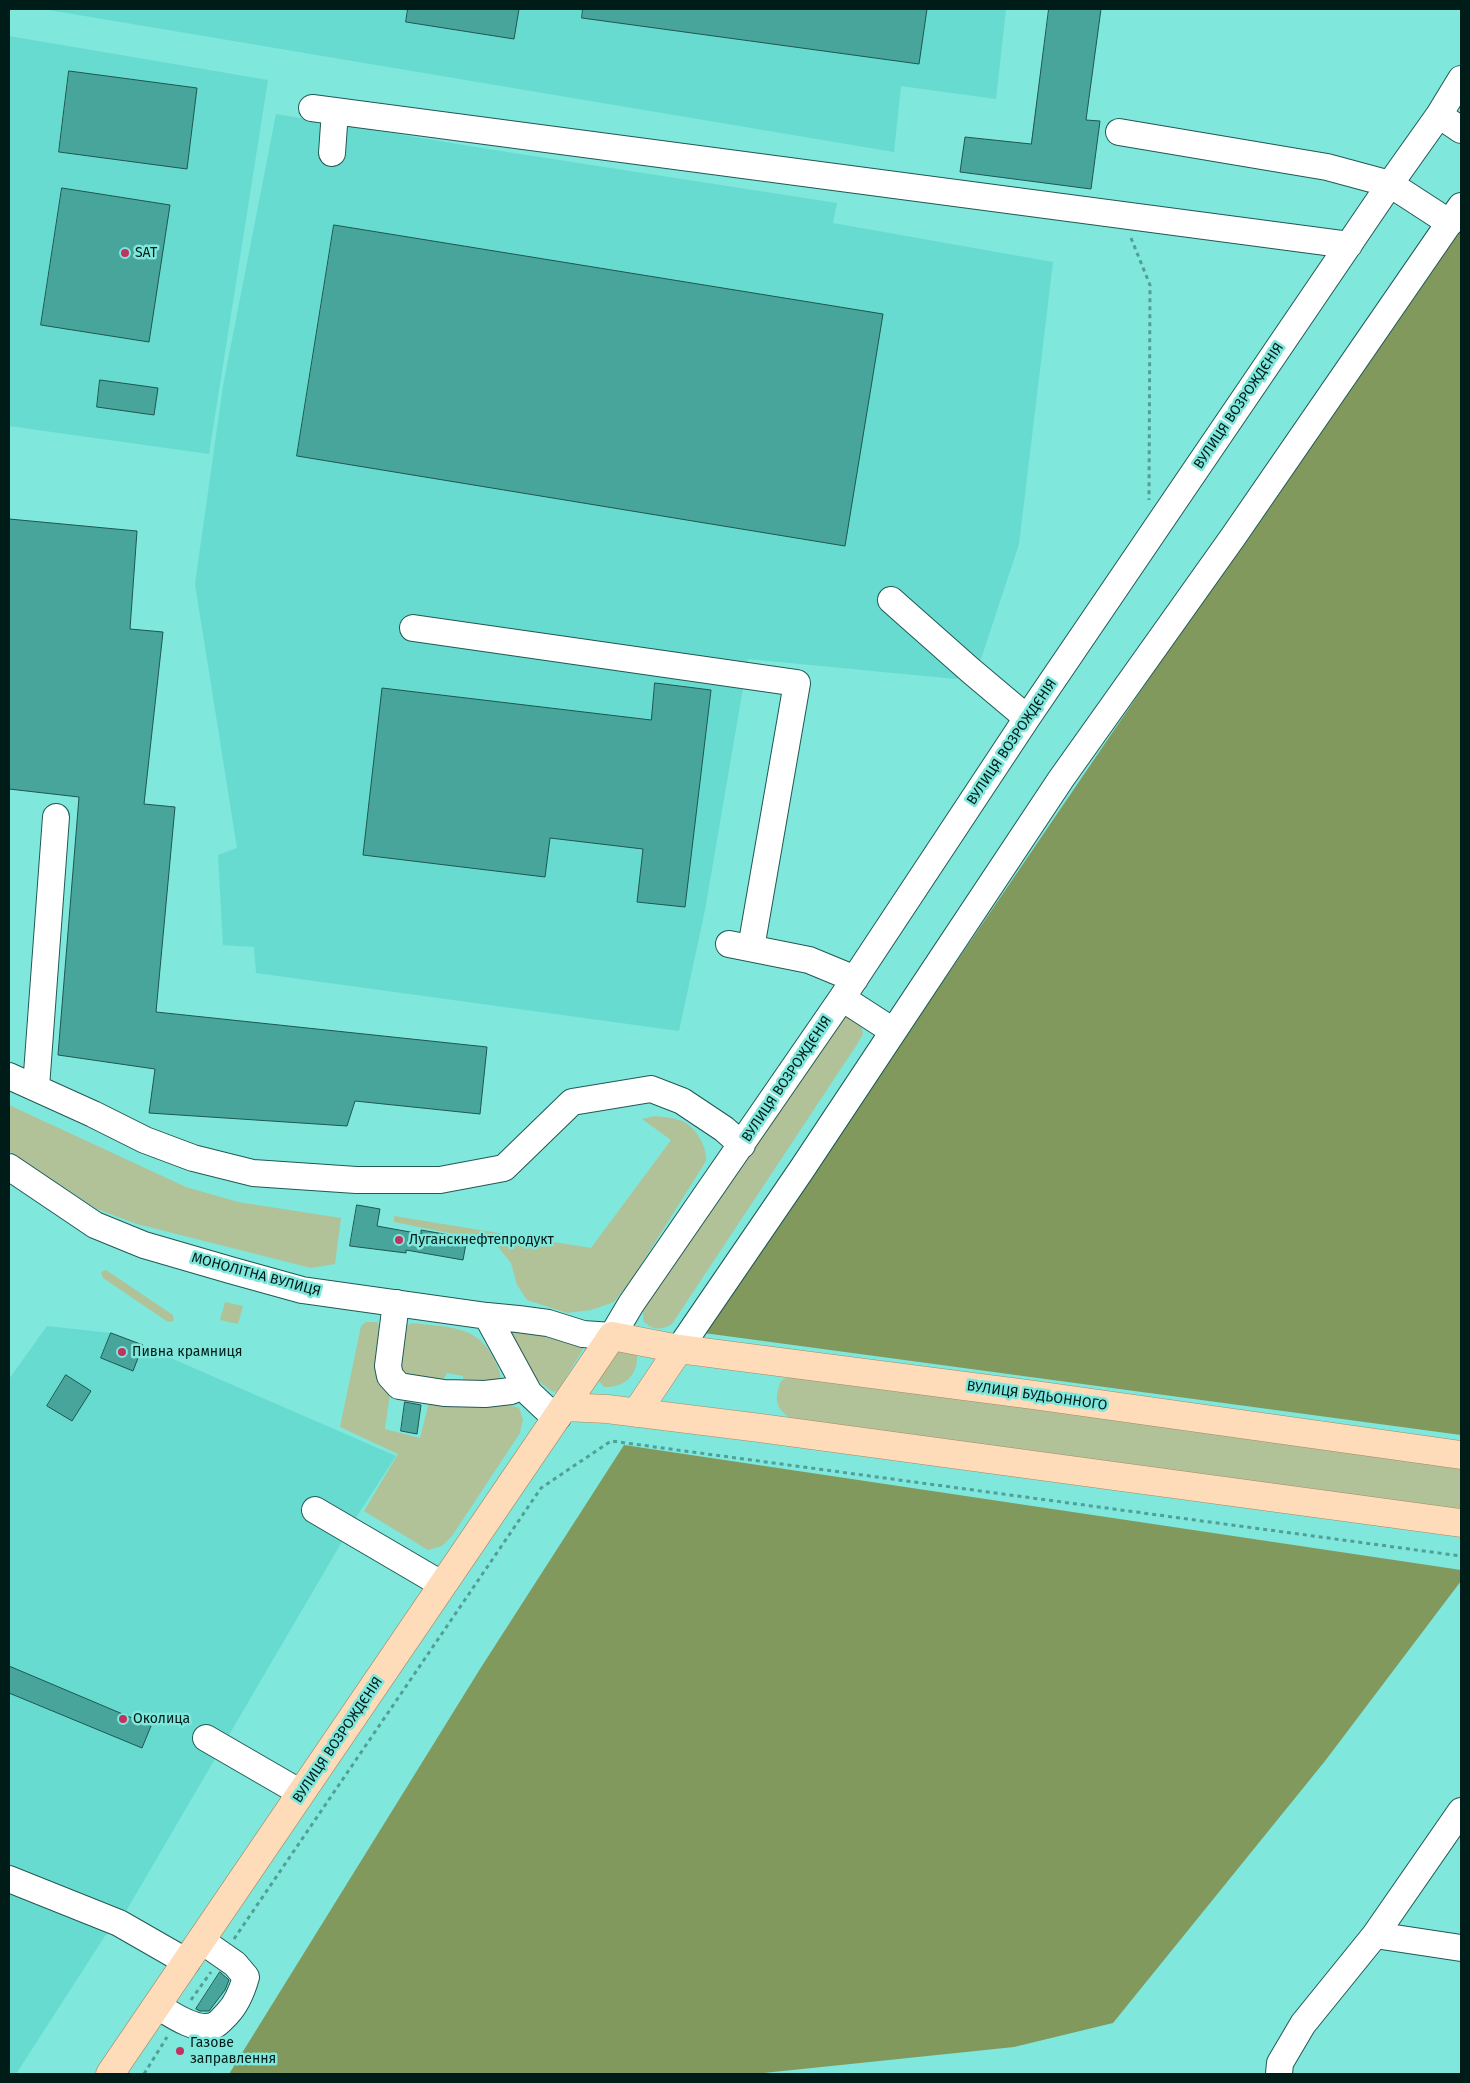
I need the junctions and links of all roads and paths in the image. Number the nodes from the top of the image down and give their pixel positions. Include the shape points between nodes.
1 (1461, 79) edge
2 (1439, 115) junction
3 (1461, 130) edge
4 (1119, 132) dead end
5 (332, 153) dead end
6 (1390, 184) junction
7 (1456, 214) edge
8 (1122, 216) junction
9 (1349, 245) junction
10 (1148, 538) junction
11 (891, 600) dead end
12 (413, 628) dead end
13 (1027, 718) junction
14 (56, 817) dead end
15 (849, 989) junction
16 (893, 1031) junction
17 (9, 1076) edge
18 (36, 1087) junction
19 (742, 1145) junction
20 (9, 1167) edge
21 (396, 1303) junction
22 (487, 1316) junction
23 (612, 1336) junction
24 (679, 1348) junction
25 (524, 1385) junction
26 (562, 1412) junction
27 (636, 1413) junction
28 (1461, 1455) edge
29 (315, 1510) dead end
30 (1461, 1523) edge
31 (1461, 1556) edge
32 (443, 1586) junction
33 (206, 1738) dead end
34 (301, 1793) junction
35 (1461, 1811) edge
36 (9, 1879) edge
37 (1375, 1935) junction
38 (1461, 1948) edge
39 (204, 1953) junction
40 (168, 2012) junction
41 (110, 2074) edge
42 (144, 2074) edge
43 (1279, 2074) edge

1 - 2 street, ВУЛИЦЯ ВОЗРОЖДЄНІЯ
2 - 3 street
2 - 6 street, ВУЛИЦЯ ВОЗРОЖДЄНІЯ
4 - 6 street via 1327,167
5 - 8 street via 323,109
6 - 7 street
6 - 9 street, ВУЛИЦЯ ВОЗРОЖДЄНІЯ
7 - 16 street via 1061,779
8 - 9 street
8 - 10 path via 1150,285
9 - 10 street, ВУЛИЦЯ ВОЗРОЖДЄНІЯ
10 - 13 street, ВУЛИЦЯ ВОЗРОЖДЄНІЯ
11 - 13 street
12 - 15 street via 797,683 740,946 809,960
13 - 15 street, ВУЛИЦЯ ВОЗРОЖДЄНІЯ
14 - 18 street
15 - 16 street
15 - 19 street, ВУЛИЦЯ ВОЗРОЖДЄНІЯ
16 - 24 street
17 - 18 street
18 - 19 street via 145,1140 193,1158 253,1173 356,1180 440,1180 504,1168 572,1102 651,1089 682,1102 724,1129
19 - 23 street, ВУЛИЦЯ ВОЗРОЖДЄНІЯ
20 - 21 street, МОНОЛІТНА ВУЛИЦЯ via 95,1226 144,1245 302,1290
21 - 22 street, МОНОЛІТНА ВУЛИЦЯ
21 - 25 street via 388,1366 390,1376 399,1386 444,1393 485,1394 511,1391
22 - 23 street, МОНОЛІТНА ВУЛИЦЯ via 518,1318 583,1334
22 - 25 street
23 - 24 main road, ВУЛИЦЯ БУДЬОННОГО
23 - 26 main road, ВУЛИЦЯ ВОЗРОЖДЄНІЯ
24 - 27 main road
24 - 28 main road, ВУЛИЦЯ БУДЬОННОГО
25 - 26 street via 538,1402
26 - 27 main road
26 - 32 main road, ВУЛИЦЯ ВОЗРОЖДЄНІЯ
27 - 30 main road
29 - 32 street
31 - 39 path via 611,1441 541,1488
32 - 34 main road, ВУЛИЦЯ ВОЗРОЖДЄНІЯ
33 - 34 street
34 - 39 main road, ВУЛИЦЯ ВОЗРОЖДЄНІЯ
35 - 37 street
36 - 39 street
37 - 38 street
37 - 43 street via 1303,2024 1280,2063
39 - 40 main road, ВУЛИЦЯ ВОЗРОЖДЄНІЯ
39 - 40 path
39 - 40 street via 235,1964 246,1977 233,2008 216,2025 203,2027
40 - 41 main road, ВУЛИЦЯ ВОЗРОЖДЄНІЯ
40 - 42 path

